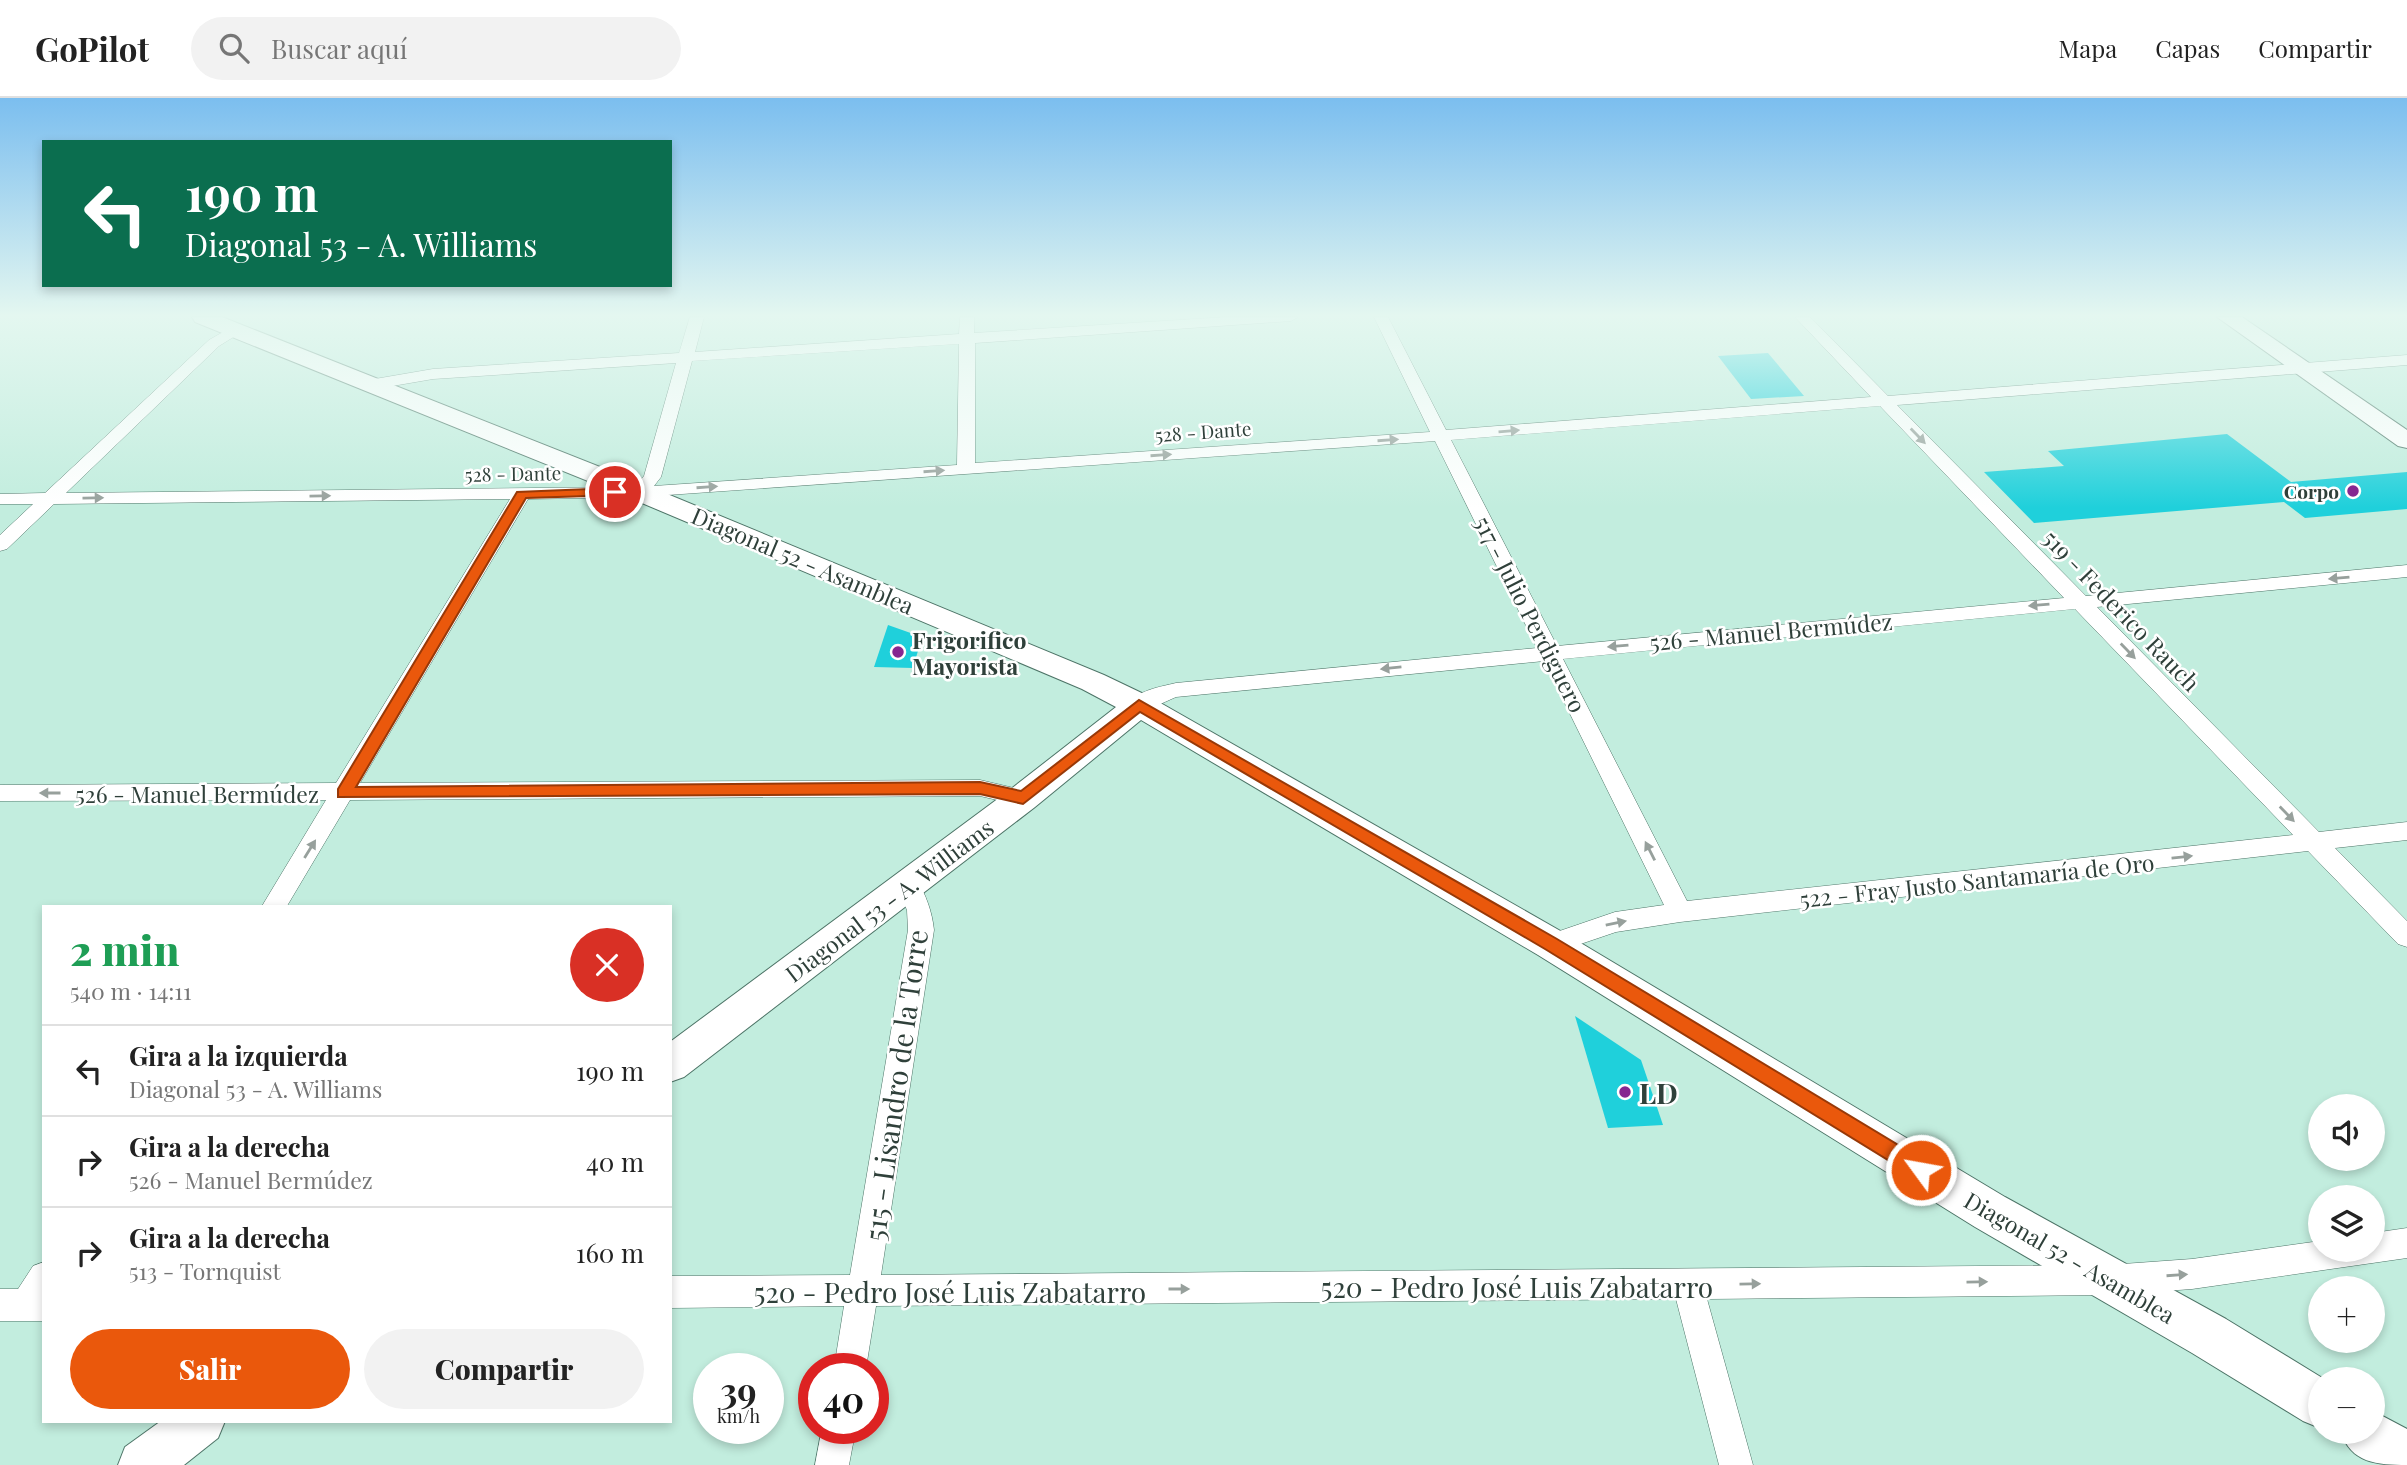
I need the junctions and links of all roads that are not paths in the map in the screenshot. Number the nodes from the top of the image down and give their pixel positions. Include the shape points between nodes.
1 (174, 381) edge
2 (361, 381) edge
3 (390, 381) edge
4 (679, 381) edge
5 (967, 381) edge
6 (1413, 381) edge
7 (1864, 381) edge
8 (2140, 381) edge
9 (2320, 381) edge
10 (369, 384) junction
11 (1884, 401) junction
12 (1441, 436) junction
13 (2407, 441) edge
14 (966, 468) junction
15 (639, 492) junction
16 (522, 494) junction
17 (49, 498) junction
18 (0, 499) edge
19 (0, 545) edge
20 (2407, 571) edge
21 (2080, 601) junction
22 (1550, 652) junction
23 (1139, 705) junction
24 (0, 793) edge
25 (344, 793) junction
26 (1023, 798) junction
27 (2407, 831) edge
28 (2315, 843) junction
29 (908, 886) junction
30 (275, 905) edge
31 (1680, 912) junction
32 (2407, 937) edge
33 (1551, 944) junction
34 (672, 1063) edge
35 (2407, 1243) edge
36 (2385, 1246) edge
37 (2308, 1258) edge
38 (42, 1280) edge
39 (2109, 1280) junction
40 (1688, 1285) junction
41 (864, 1291) junction
42 (672, 1293) edge
43 (23, 1305) edge
44 (853, 1353) edge
45 (2308, 1397) edge
46 (198, 1423) edge
47 (836, 1444) edge
48 (2385, 1444) edge
49 (2407, 1457) edge
50 (143, 1465) edge
51 (832, 1465) edge
52 (1736, 1465) edge

1 - 17 street
2 - 10 street, Diagonal 52 - Asamblea
3 - 10 street
4 - 15 street via 652,477
5 - 14 street
6 - 12 street, 517 - Julio Perdiguero
7 - 11 street, 519 - Federico Rauch
8 - 11 street, 528 - Dante
9 - 13 street
10 - 15 street, Diagonal 52 - Asamblea
12 -> 11 street, 528 - Dante
11 -> 21 street, 519 - Federico Rauch
14 -> 12 street, 528 - Dante
12 - 22 street, 517 - Julio Perdiguero
15 -> 14 street, 528 - Dante
15 - 16 street, 528 - Dante
15 - 23 street, Diagonal 52 - Asamblea
17 -> 16 street, 528 - Dante
16 - 25 street
17 - 18 street, 528 - Dante
17 - 19 street
20 -> 21 street, 526 - Manuel Bermúdez
21 -> 22 street, 526 - Manuel Bermúdez
21 -> 28 street, 519 - Federico Rauch
22 -> 23 street, 526 - Manuel Bermúdez via 1176,690
31 -> 22 street, 517 - Julio Perdiguero
23 - 26 street, Diagonal 53 - A. Williams
23 - 33 street, Diagonal 52 - Asamblea
25 -> 24 street, 526 - Manuel Bermúdez
25 - 26 street, 526 - Manuel Bermúdez via 980,788
30 -> 25 street
26 - 29 street, Diagonal 53 - A. Williams
27 - 28 street, 522 - Fray Justo Santamaría de Oro
31 -> 28 street, 522 - Fray Justo Santamaría de Oro
28 - 32 street, 519 - Federico Rauch
29 - 34 street, Diagonal 53 - A. Williams
29 - 41 street, 515 - Lisandro de la Torre via 919,910 921,930
33 -> 31 street, 522 - Fray Justo Santamaría de Oro via 1615,922
33 - 39 street, Diagonal 52 - Asamblea
35 - 36 street
39 -> 37 street, 520 - Pedro José Luis Zabatarro
38 - 43 street
40 -> 39 street, 520 - Pedro José Luis Zabatarro
39 - 45 street, Diagonal 52 - Asamblea
41 -> 40 street, 520 - Pedro José Luis Zabatarro
40 - 52 street
41 - 42 street, 520 - Pedro José Luis Zabatarro
41 - 44 street, 515 - Lisandro de la Torre
46 - 50 street
47 - 51 street
48 - 49 street

